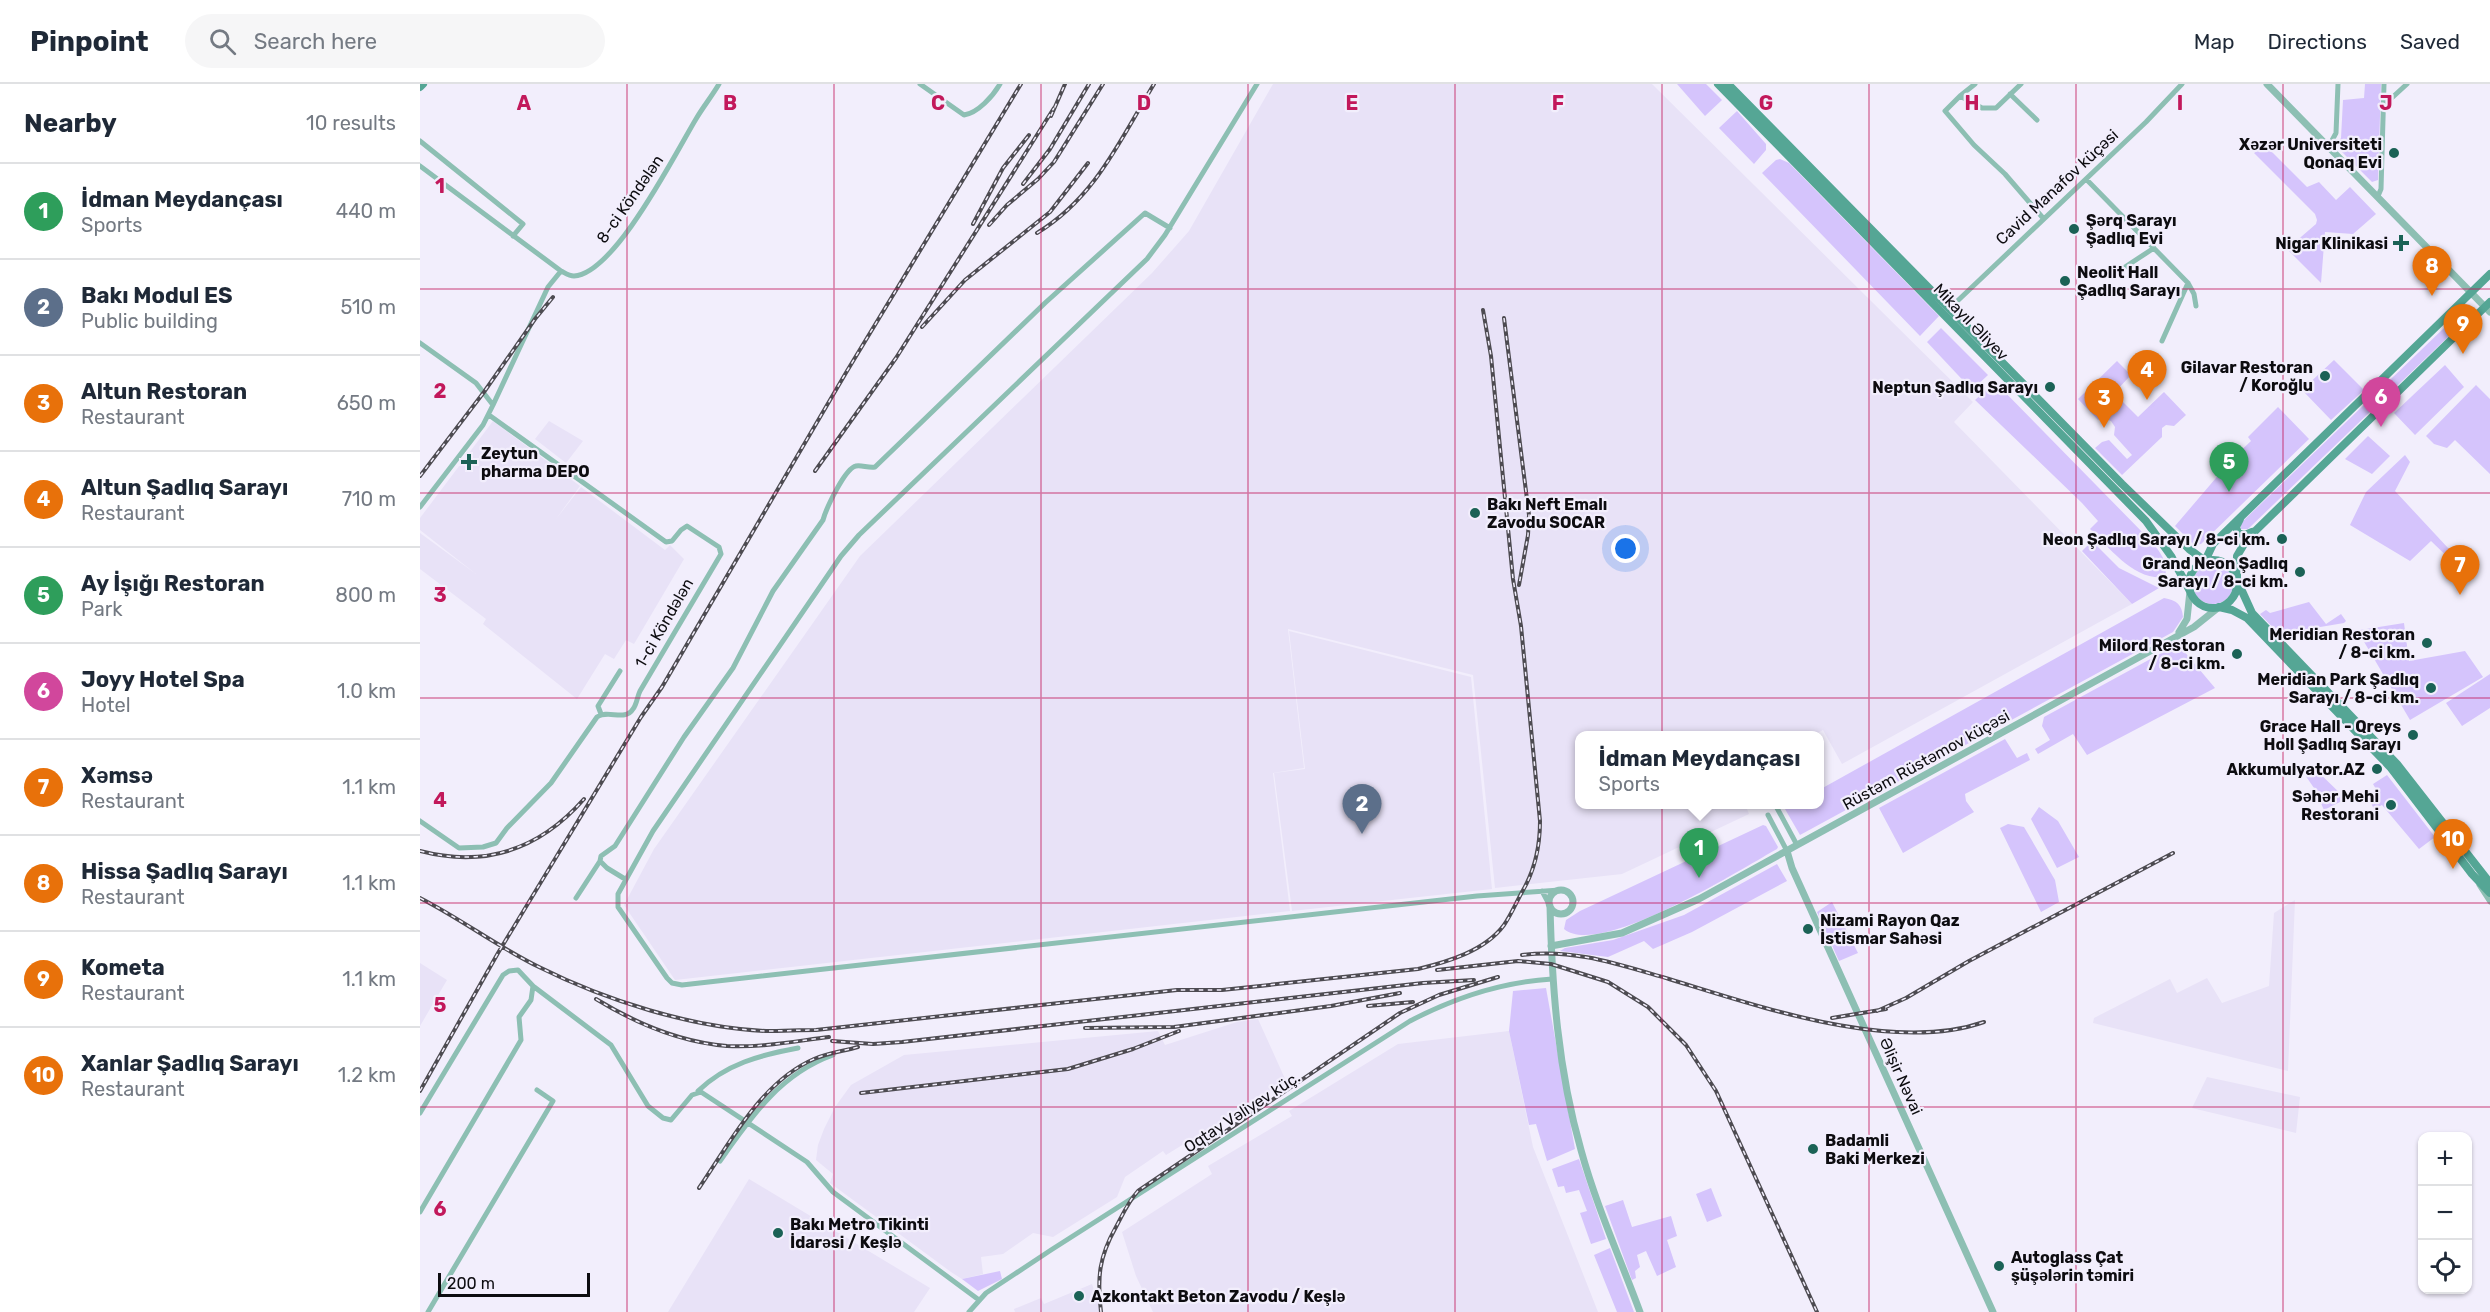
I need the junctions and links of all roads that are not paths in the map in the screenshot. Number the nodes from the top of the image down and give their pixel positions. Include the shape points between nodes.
1 (423, 84) edge
2 (719, 84) edge
3 (920, 84) edge
4 (1000, 84) edge
5 (1257, 84) edge
6 (1718, 84) edge
7 (1728, 84) edge
8 (1975, 84) edge
9 (2182, 84) edge
10 (2267, 84) edge
11 (2338, 84) edge
12 (2384, 84) edge
13 (2408, 84) edge
14 (2017, 85) edge
15 (420, 87) edge
16 (2010, 94) junction
17 (1959, 96) junction
18 (2383, 106) junction
19 (2037, 120) dead end
20 (420, 141) edge
21 (2329, 146) junction
22 (420, 166) edge
23 (2086, 179) junction
24 (2378, 196) junction
25 (2043, 218) junction
26 (1170, 228) junction
27 (513, 236) junction
28 (2154, 248) junction
29 (2122, 269) dead end
30 (561, 271) junction
31 (2490, 274) edge
32 (2188, 283) junction
33 (2471, 293) junction
34 (2196, 306) dead end
35 (2488, 307) edge
36 (1950, 308) junction
37 (2162, 341) dead end
38 (420, 344) edge
39 (493, 405) junction
40 (489, 415) junction
41 (420, 507) edge
42 (2240, 518) junction
43 (2253, 532) junction
44 (2214, 544) junction
45 (2189, 549) junction
46 (2205, 561) junction
47 (2237, 580) junction
48 (2190, 591) junction
49 (2219, 607) junction
50 (2175, 636) junction
51 (621, 671) dead end
52 (601, 714) junction
53 (1778, 809) edge
54 (1768, 815) dead end
55 (420, 821) edge
56 (1797, 845) junction
57 (1787, 851) junction
58 (600, 861) junction
59 (2472, 874) junction
60 (625, 879) junction
61 (2490, 883) edge
62 (1560, 890) junction
63 (1542, 891) junction
64 (2490, 893) edge
65 (576, 898) dead end
66 (2490, 902) edge
67 (1550, 906) junction
68 (1551, 946) junction
69 (1552, 979) junction
70 (533, 986) junction
71 (798, 1048) dead end
72 (833, 1055) dead end
73 (537, 1090) dead end
74 (698, 1091) junction
75 (420, 1113) edge
76 (747, 1124) junction
77 (720, 1161) dead end
78 (420, 1212) edge
79 (979, 1299) junction
80 (428, 1312) edge
81 (969, 1312) edge
82 (1640, 1312) edge
83 (1993, 1312) edge

1 - 15 main road
2 - 30 street, 8-ci Köndələn via 670,168 611,251 577,276
3 - 4 street via 964,115 979,107
5 - 26 street
6 - 48 main road, Mikayıl Əliyev via 2146,521 2171,555
7 - 36 main road, Mikayıl Əliyev
8 - 17 street
9 - 23 street, Cavid Manafov küçəsi
10 - 21 street
11 - 21 street via 2336,134
12 - 18 street
13 - 18 street
14 - 16 street
16 - 17 street via 1992,109
16 - 19 street
17 - 25 street via 1945,111
18 - 24 street
20 - 27 street via 523,224
21 - 24 street
22 - 27 street
23 - 25 street, Cavid Manafov küçəsi
23 - 28 street
24 - 33 street
25 - 36 street, Cavid Manafov küçəsi
26 - 58 street via 1145,213 875,467 855,466 848,471 824,520 773,591 733,668 615,846
26 - 60 street via 1147,259 849,545 659,822
27 - 30 street
28 - 29 street
28 - 32 street
30 - 39 street via 548,287
31 - 33 main road
32 - 34 street
32 - 37 street
33 - 35 street
33 - 42 main road
35 - 43 main road
36 - 45 main road, Mikayıl Əliyev
38 - 39 street via 476,383
39 - 40 street
40 - 41 street
40 - 52 street, 1-ci Köndələn via 666,542 687,526 721,550 640,691 633,711 624,715
42 - 43 main road via 2238,533
42 - 44 main road
43 - 47 main road via 2239,550
44 - 45 main road via 2199,551
44 - 46 main road
45 - 46 main road, Mikayıl Əliyev
46 - 47 main road via 2226,563
46 - 48 main road via 2190,575
47 - 49 main road via 2233,597
47 - 61 main road via 2252,613 2397,764
48 - 49 main road via 2204,606
48 - 50 street via 2187,620
49 - 50 street, Rüstəm Rüstəmov küçəsi
49 - 59 main road via 2247,618 2383,760
50 - 56 street, Rüstəm Rüstəmov küçəsi
51 - 52 street via 598,706
52 - 55 street via 551,783 496,843 459,848
53 - 56 street
54 - 57 street
56 - 57 street, Rüstəm Rüstəmov küçəsi
57 - 68 street, Rüstəm Rüstəmov küçəsi via 1692,903 1637,927
57 - 83 street, Əlişir Nəvai
58 - 60 street
58 - 65 street
59 - 64 main road
59 - 66 street
60 - 63 street via 618,894 620,913 667,978 682,985
62 - 63 street
62 - 67 street via 1552,894
62 - 67 street via 1569,892 1573,906 1562,914
63 - 67 street
67 - 68 street
68 - 69 street
69 - 79 street, Oqtay Vəliyev küç. via 1476,994 1410,1021
69 - 82 street via 1564,1069 1581,1150
70 - 74 street via 611,1045 648,1106 663,1118 674,1119
70 - 75 street via 518,970 503,975
70 - 78 street via 531,1000 519,1017 521,1040
71 - 74 street via 730,1067
72 - 76 street via 787,1080
73 - 80 street via 553,1101
74 - 76 street
76 - 77 street
76 - 79 street via 807,1162 828,1188
79 - 81 street, Oqtay Vəliyev küç.

